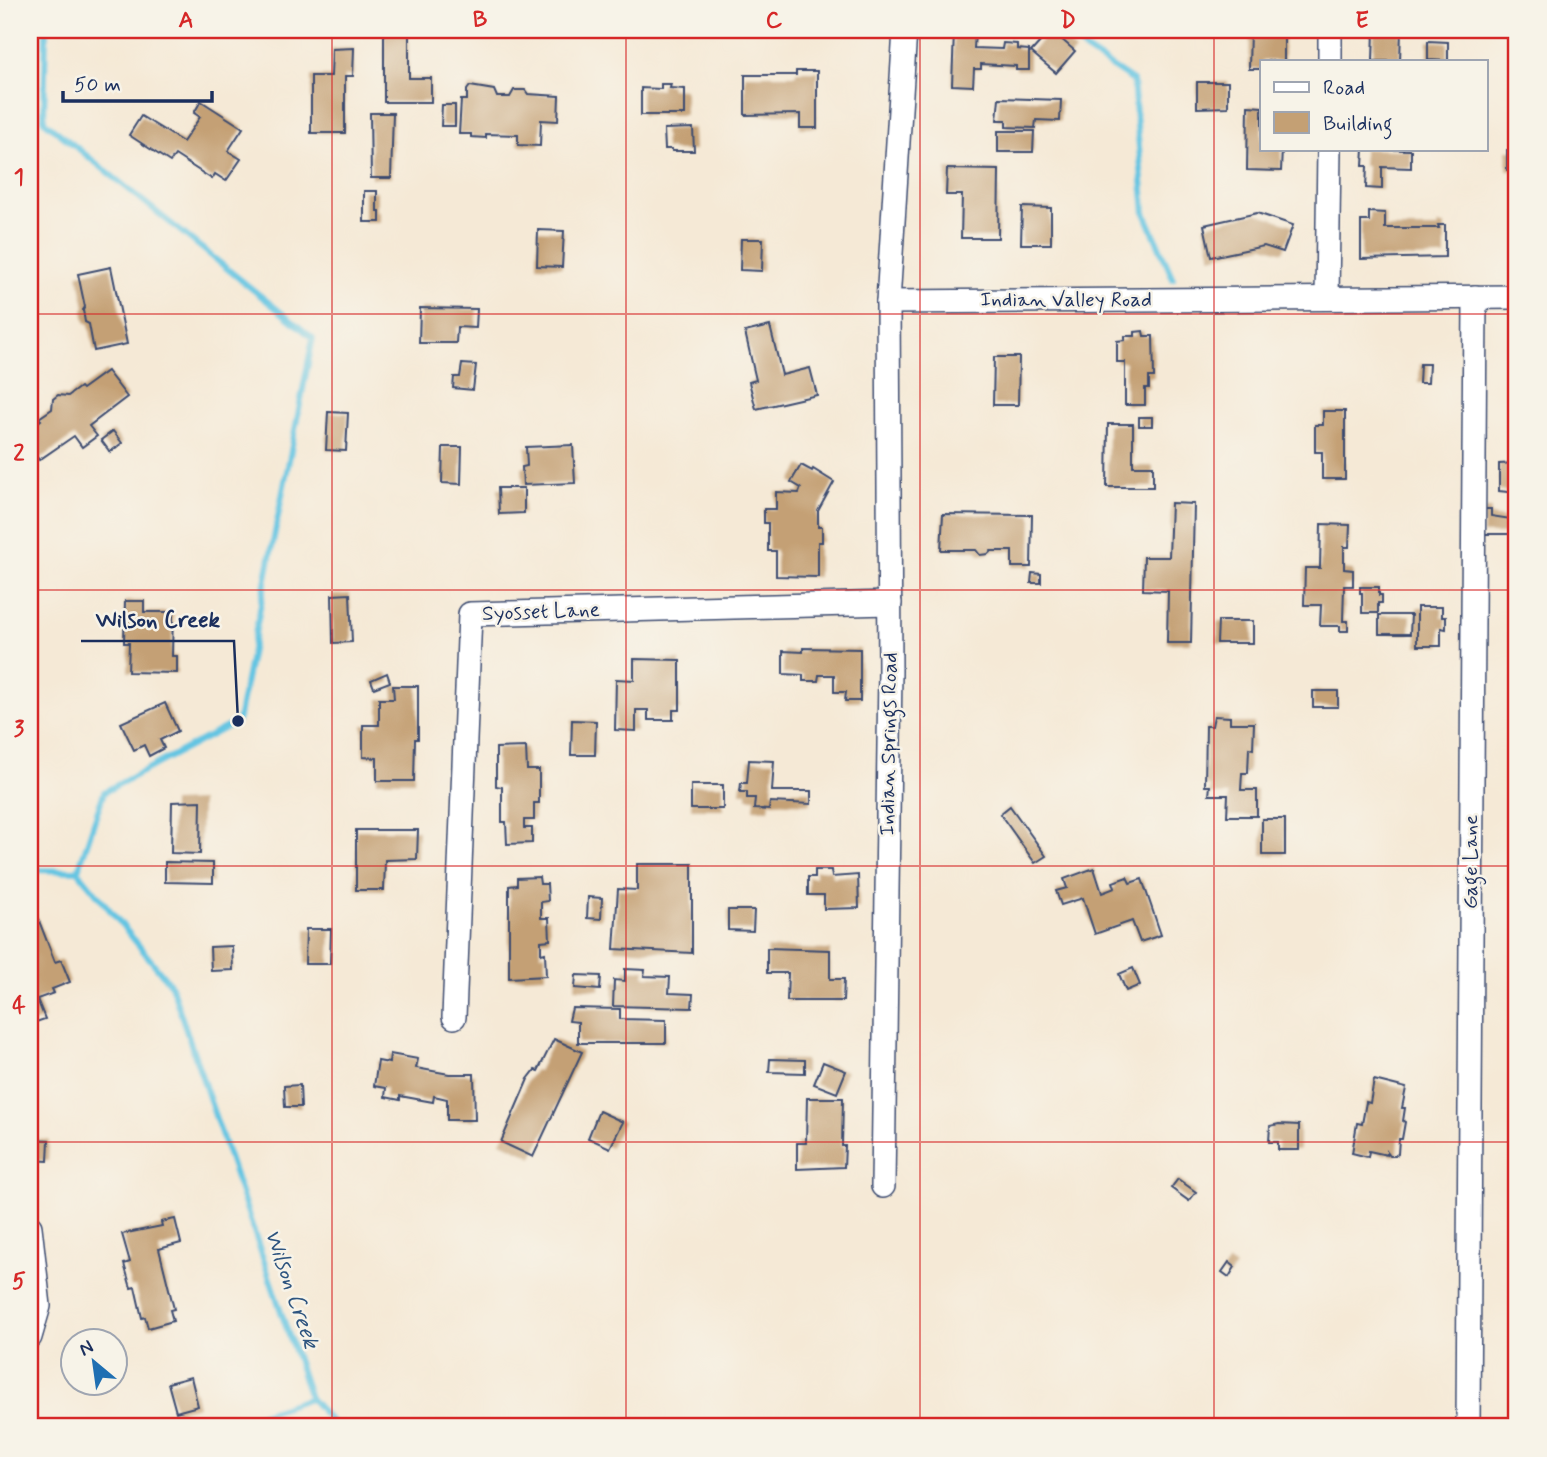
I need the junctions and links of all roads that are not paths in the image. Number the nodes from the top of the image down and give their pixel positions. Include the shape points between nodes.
1 (905, 30) edge
2 (1330, 30) edge
3 (1330, 60) edge
4 (1329, 150) edge
5 (1475, 297) junction
6 (1327, 298) junction
7 (1517, 298) edge
8 (888, 302) junction
9 (890, 603) junction
10 (454, 1017) dead end
11 (883, 1186) dead end
12 (30, 1227) edge
13 (30, 1337) edge
14 (1468, 1427) edge

1 - 8 street
2 - 3 street
4 - 6 street
5 - 6 street, Indian Valley Road
5 - 7 street, Indian Valley Road
5 - 14 street, Gage Lane
6 - 8 street, Indian Valley Road
8 - 9 street, Indian Springs Road
9 - 10 street, Syosset Lane via 470,614
9 - 11 street, Indian Springs Road
12 - 13 street via 39,1306

